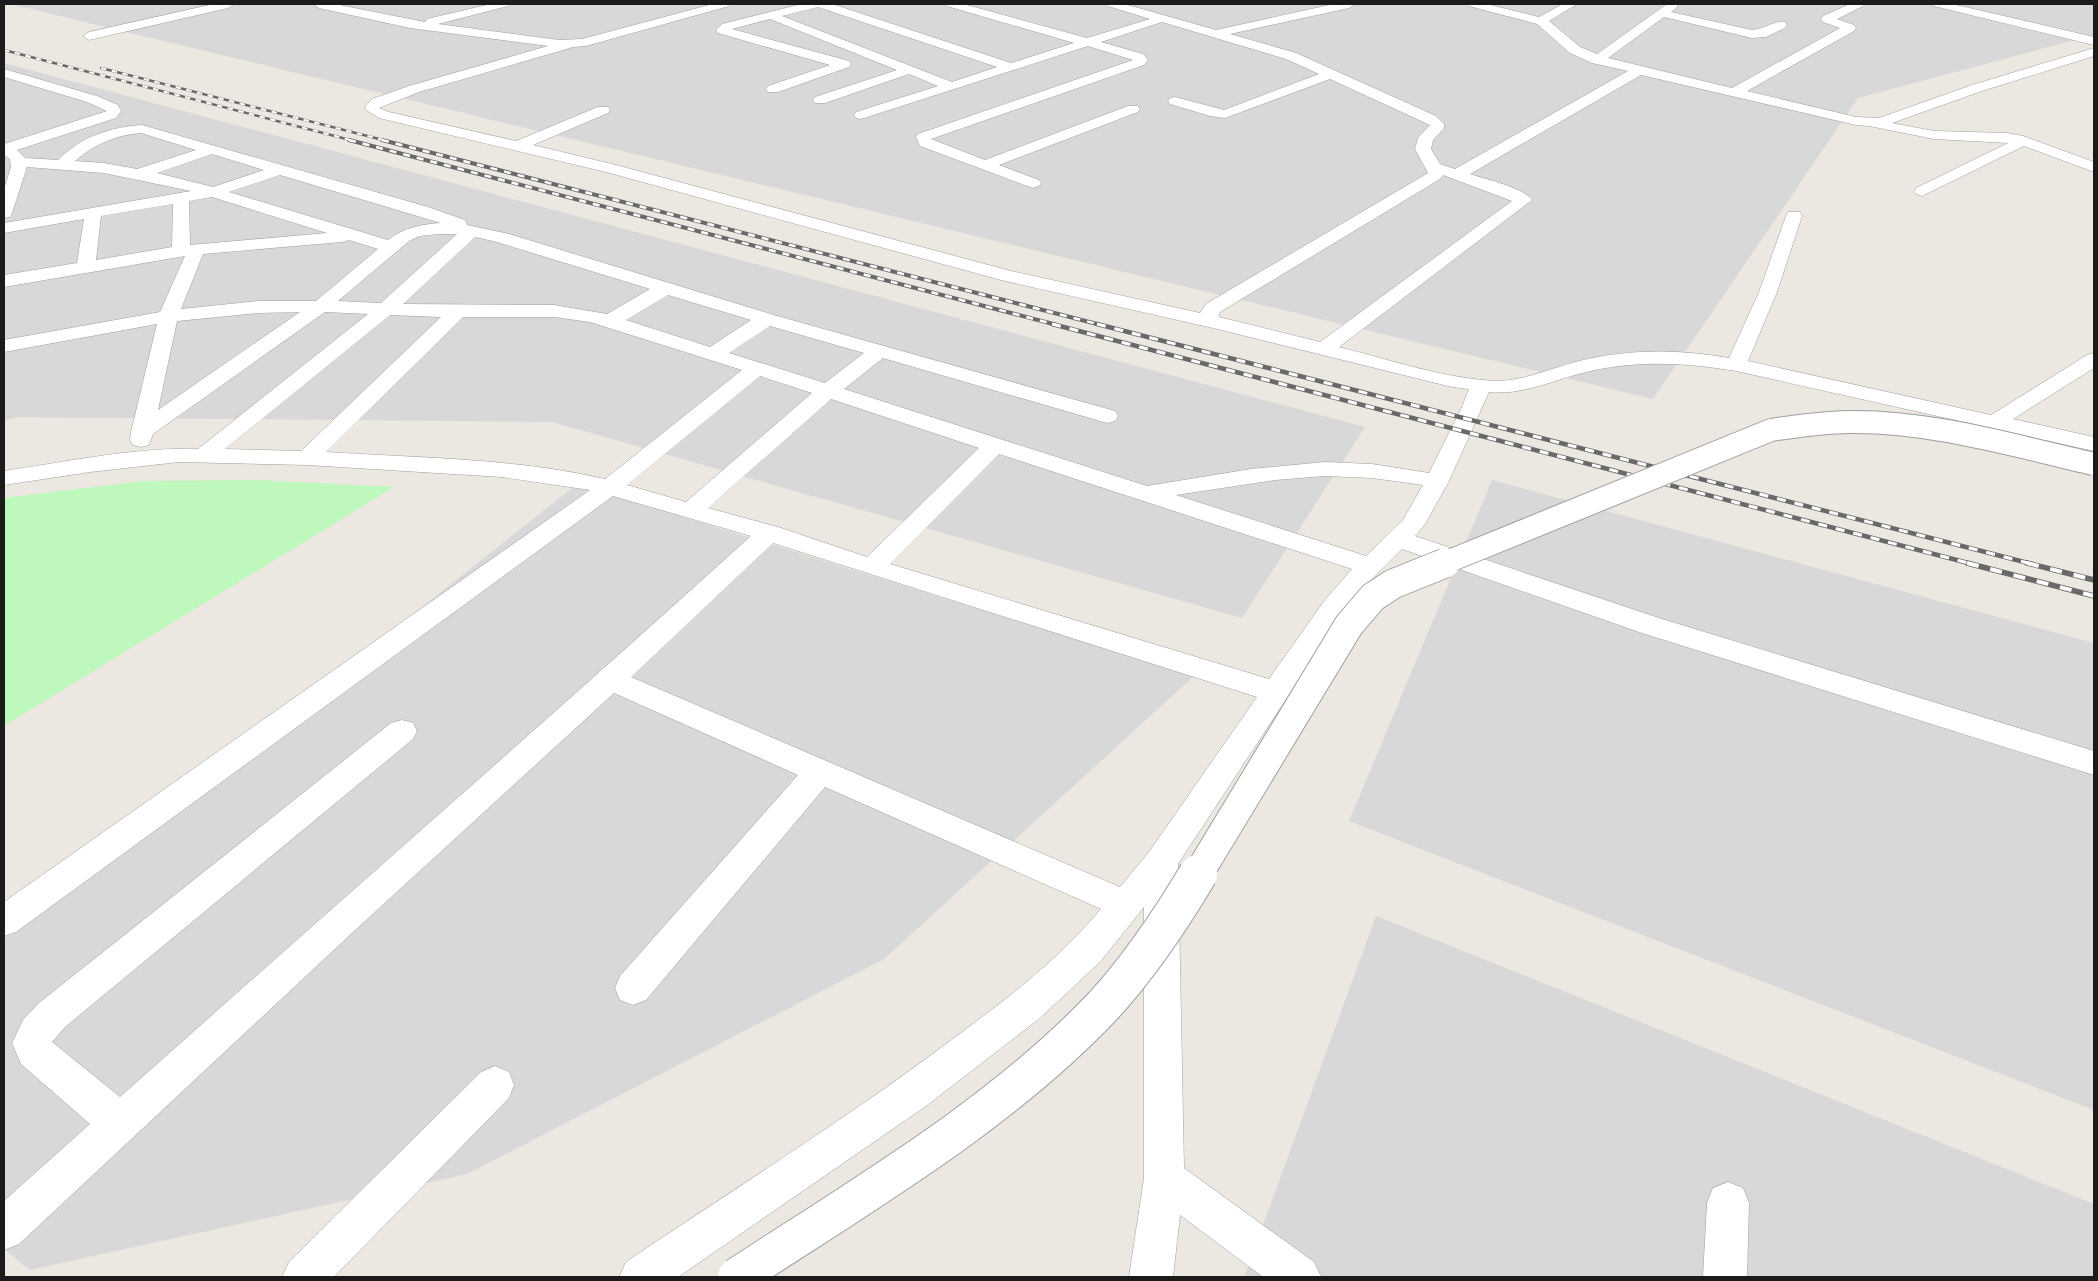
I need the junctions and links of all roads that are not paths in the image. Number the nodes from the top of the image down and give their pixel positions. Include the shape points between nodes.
1 (228, 4) edge
2 (319, 4) edge
3 (504, 4) edge
4 (725, 4) edge
5 (815, 4) edge
6 (821, 4) edge
7 (950, 4) edge
8 (1112, 4) edge
9 (1349, 4) edge
10 (1473, 4) edge
11 (1571, 4) edge
12 (1674, 4) edge
13 (1858, 4) edge
14 (1938, 4) edge
15 (2002, 7) dead end
16 (391, 9) dead end
17 (1661, 13) junction
18 (1984, 14) junction
19 (366, 15) junction
20 (769, 16) junction
21 (864, 18) junction
22 (1164, 18) junction
23 (1541, 22) junction
24 (846, 23) dead end
25 (418, 25) junction
26 (1781, 25) dead end
27 (795, 26) junction
28 (2094, 26) edge
29 (828, 28) dead end
30 (811, 32) junction
31 (1218, 34) junction
32 (88, 36) dead end
33 (2075, 37) junction
34 (747, 38) junction
35 (1089, 42) junction
36 (2094, 42) edge
37 (570, 44) junction
38 (2094, 52) edge
39 (869, 55) junction
40 (1597, 60) junction
41 (842, 64) junction
42 (1010, 67) junction
43 (909, 70) junction
44 (1638, 71) junction
45 (4, 73) edge
46 (1330, 74) junction
47 (951, 86) junction
48 (772, 88) dead end
49 (1734, 93) junction
50 (820, 100) dead end
51 (1175, 101) dead end
52 (1133, 109) dead end
53 (603, 110) dead end
54 (862, 115) dead end
55 (1868, 122) junction
56 (2023, 141) junction
57 (518, 146) junction
58 (213, 149) junction
59 (9, 156) edge
60 (62, 165) junction
61 (984, 165) junction
62 (2094, 167) edge
63 (1436, 168) junction
64 (281, 169) junction
65 (137, 174) junction
66 (1457, 175) junction
67 (1033, 183) dead end
68 (215, 192) junction
69 (1922, 192) dead end
70 (362, 193) junction
71 (6, 198) edge
72 (180, 198) junction
73 (4, 213) edge
74 (93, 213) junction
75 (1794, 216) dead end
76 (299, 218) junction
77 (4, 228) edge
78 (477, 232) junction
79 (355, 235) junction
80 (391, 247) junction
81 (189, 250) junction
82 (86, 266) junction
83 (4, 281) edge
84 (666, 288) junction
85 (320, 306) junction
86 (386, 309) junction
87 (458, 311) junction
88 (168, 317) junction
89 (767, 319) junction
90 (610, 321) junction
91 (1213, 322) junction
92 (4, 346) edge
93 (1322, 350) junction
94 (880, 351) junction
95 (713, 354) junction
96 (2094, 359) edge
97 (1736, 365) junction
98 (758, 368) junction
99 (1481, 385) junction
100 (828, 391) junction
101 (1107, 416) dead end
102 (1994, 422) junction
103 (142, 432) junction
104 (2094, 444) edge
105 (995, 445) junction
106 (203, 456) junction
107 (306, 458) junction
108 (136, 459) junction
109 (2094, 464) edge
110 (4, 478) edge
111 (1438, 481) junction
112 (609, 486) junction
113 (1145, 493) junction
114 (690, 511) junction
115 (769, 533) junction
116 (1400, 539) junction
117 (1370, 566) junction
118 (872, 567) junction
119 (610, 680) junction
120 (1276, 692) junction
121 (402, 732) dead end
122 (2094, 763) edge
123 (820, 771) junction
124 (1161, 862) junction
125 (1125, 904) junction
126 (4, 921) edge
127 (632, 988) dead end
128 (495, 1085) dead end
129 (120, 1123) junction
130 (1164, 1178) junction
131 (1728, 1203) dead end
132 (4, 1229) edge
133 (304, 1277) edge
134 (642, 1277) edge
135 (737, 1277) edge
136 (1152, 1277) edge
137 (1299, 1277) edge
138 (1725, 1277) edge

1 - 32 street
2 - 19 street
3 - 25 street
4 - 37 street
5 - 20 street
6 - 21 street
7 - 35 street
8 - 22 street
9 - 31 street
10 - 23 street
11 - 23 street
12 - 17 street
13 - 49 street via 1826,19 1850,28
14 - 18 street
15 - 18 street
16 - 19 street
17 - 26 street via 1752,34 1762,34
17 - 40 street
18 - 33 street
19 - 25 street
20 - 27 street
20 - 34 street via 722,29
21 - 24 street
21 - 42 street
22 - 31 street
22 - 35 street
23 - 40 street via 1575,50
25 - 37 street via 548,44
27 - 30 street
27 - 34 street
28 - 33 street
29 - 30 street
30 - 39 street
31 - 46 street via 1291,56
33 - 36 street
34 - 41 street
35 - 42 street
35 - 61 street via 1141,60 923,137 925,143
37 - 57 street via 432,83 377,102 372,107 384,115
38 - 55 street via 1880,122
39 - 41 street
39 - 43 street
40 - 44 street
41 - 48 street
42 - 47 street
43 - 47 street
43 - 50 street
44 - 49 street
44 - 66 street
45 - 59 street via 92,99 114,111
46 - 51 street via 1225,114
46 - 63 street via 1438,124 1426,138 1423,150
47 - 54 street
49 - 55 street
52 - 61 street
53 - 57 street
55 - 56 street via 1934,135
56 - 62 street
56 - 69 street
57 - 91 street via 1008,276
58 - 60 street via 152,131 132,130 90,142 74,151
58 - 64 street
58 - 65 street
59 - 60 street
59 - 71 street via 19,167
60 - 65 street
61 - 67 street
63 - 66 street
63 - 91 street via 1434,176 1213,308 1209,318
64 - 68 street
64 - 70 street
65 - 68 street
66 - 93 street via 1524,200
68 - 72 street
68 - 76 street
70 - 76 street
70 - 78 street
71 - 73 street
72 - 74 street
72 - 81 street
74 - 77 street
74 - 82 street
75 - 97 street via 1768,292
76 - 79 street
78 - 80 street via 439,230 412,233
78 - 84 street
78 - 86 street
79 - 80 street
79 - 81 street
80 - 85 street
81 - 82 street
81 - 88 street
82 - 83 street
84 - 89 street
84 - 90 street
85 - 86 street
85 - 88 street via 256,308
85 - 103 street
86 - 87 street
86 - 106 street
87 - 90 street via 557,311
87 - 107 street
88 - 92 street
88 - 103 street
89 - 94 street
89 - 95 street
90 - 95 street
91 - 93 street
93 - 99 street
94 - 100 street
94 - 101 street
95 - 98 street
96 - 102 street
97 - 99 street via 1697,358 1631,358 1516,385
97 - 102 street
98 - 100 street
98 - 112 street
99 - 111 street
100 - 105 street
100 - 114 street
102 - 104 street
103 - 108 street
105 - 113 street
105 - 118 street
106 - 107 street
106 - 108 street
107 - 112 street via 502,470
108 - 110 street
109 - 135 street, bridge via 1898,424 1825,421 1797,424 1771,430 1393,584 1373,597 1349,625 1174,914 1103,1006 1066,1042 973,1120
111 - 113 street via 1352,469 1325,469
111 - 116 street via 1413,524
112 - 114 street
112 - 126 street
113 - 117 street
114 - 115 street
115 - 118 street
115 - 119 street
116 - 117 street
116 - 122 street via 1652,626
117 - 120 street via 1334,606
118 - 120 street
119 - 123 street
119 - 129 street
120 - 124 street
121 - 129 street via 52,1015 36,1032 31,1043 34,1051
123 - 125 street
123 - 127 street
124 - 125 street
124 - 130 street
125 - 134 street via 1088,951 1027,1006 912,1093
128 - 133 street
129 - 132 street
130 - 136 street
130 - 137 street
131 - 138 street

